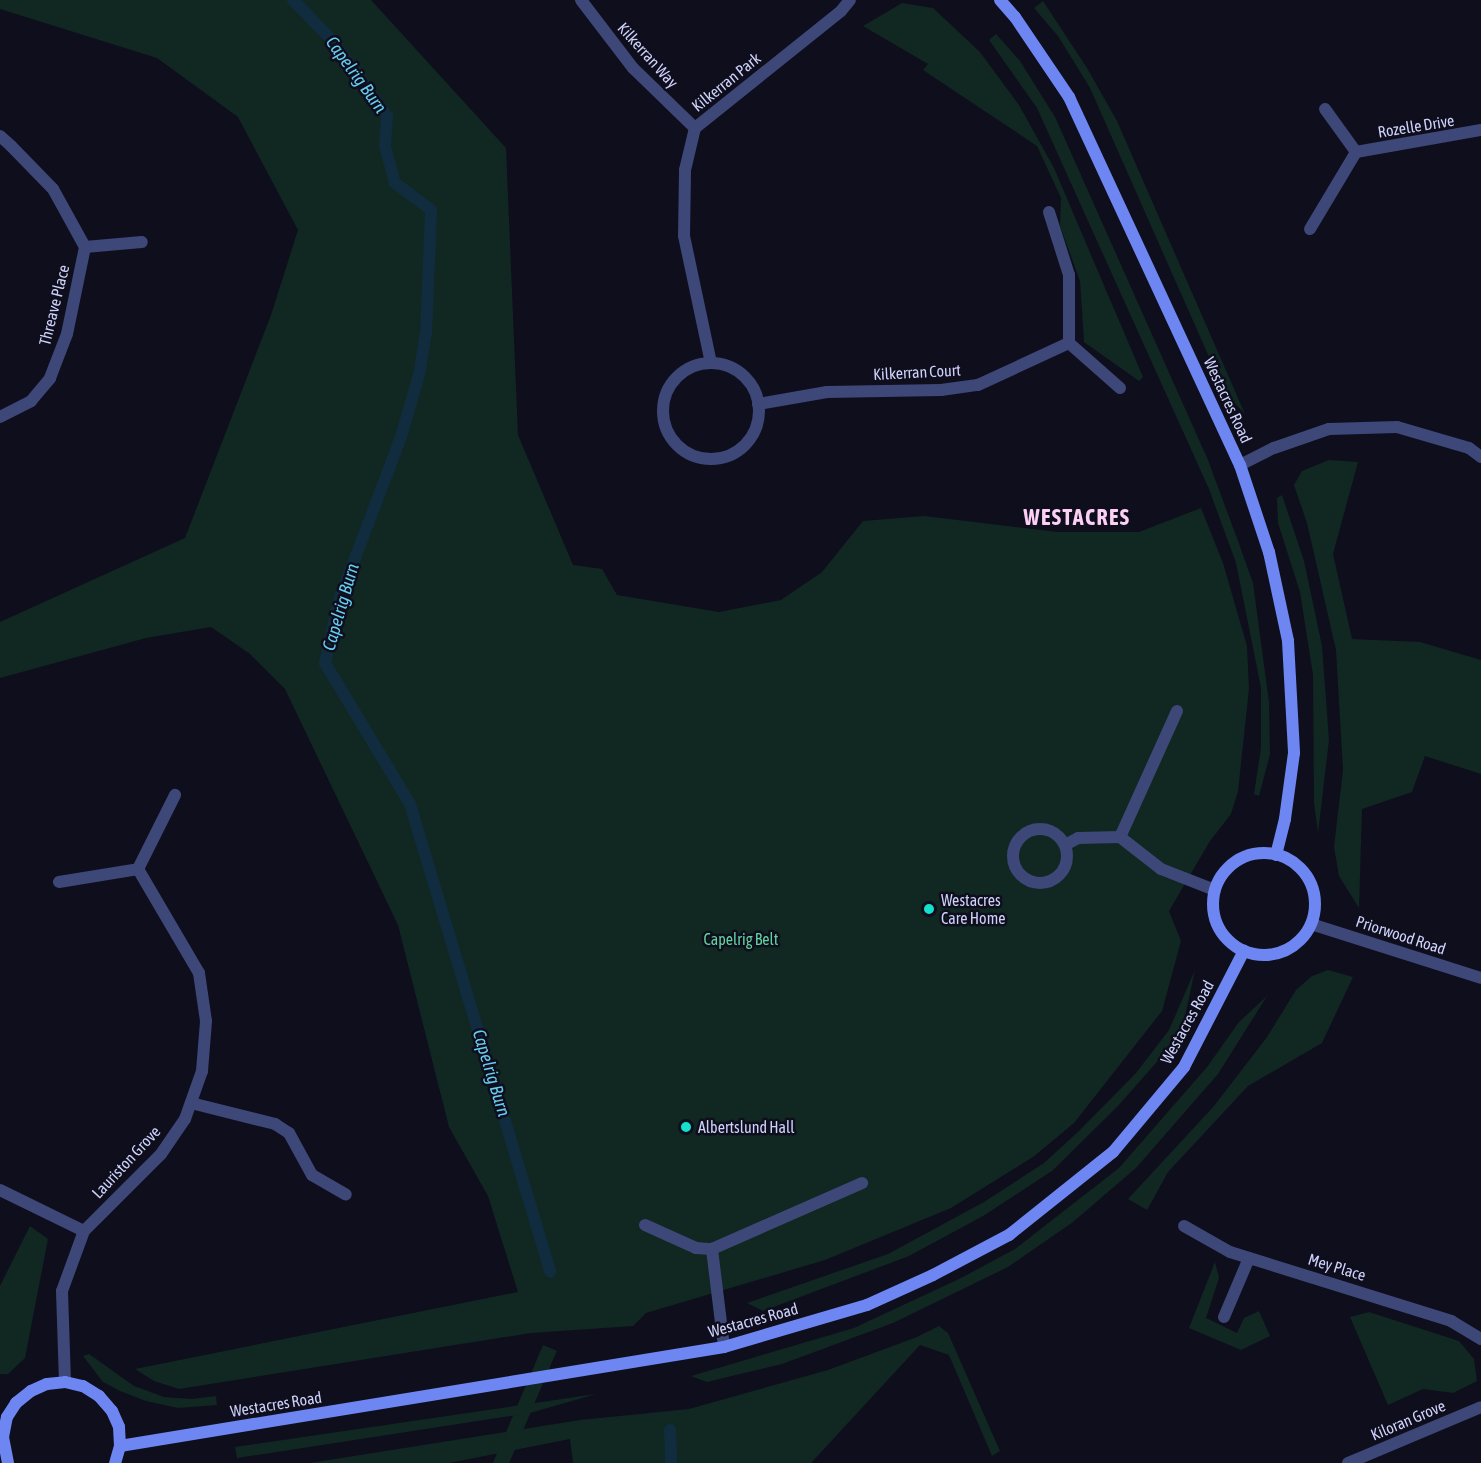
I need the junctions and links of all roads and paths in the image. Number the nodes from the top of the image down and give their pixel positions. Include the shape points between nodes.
1 (580, 0) edge
2 (850, 0) edge
3 (1000, 0) edge
4 (1325, 109) dead end
5 (695, 128) junction
6 (1481, 130) edge
7 (0, 136) edge
8 (1356, 152) junction
9 (1049, 212) dead end
10 (1310, 229) dead end
11 (142, 242) dead end
12 (85, 247) junction
13 (1069, 343) junction
14 (711, 363) junction
15 (1120, 388) dead end
16 (758, 404) junction
17 (0, 417) edge
18 (1481, 457) edge
19 (1240, 465) junction
20 (1177, 711) dead end
21 (175, 795) dead end
22 (1120, 837) junction
23 (1065, 845) junction
24 (1276, 855) junction
25 (138, 869) junction
26 (59, 882) dead end
27 (1215, 890) junction
28 (1311, 924) junction
29 (1244, 951) junction
30 (1481, 978) edge
31 (191, 1103) junction
32 (862, 1183) dead end
33 (0, 1190) edge
34 (346, 1195) dead end
35 (645, 1225) dead end
36 (1184, 1226) dead end
37 (84, 1231) junction
38 (712, 1249) junction
39 (1250, 1258) junction
40 (1224, 1317) dead end
41 (1481, 1339) edge
42 (724, 1347) junction
43 (65, 1382) junction
44 (1481, 1407) edge
45 (2, 1437) edge
46 (120, 1446) junction
47 (8, 1463) edge
48 (115, 1463) edge
49 (1348, 1463) edge

1 - 5 street, Kilkerran Way via 633,68
2 - 5 street, Kilkerran Park
3 - 19 street, Westacres Road via 1069,98
4 - 8 street
5 - 14 street, Kilkerran Park via 685,170 684,236
6 - 8 street, Rozelle Drive
7 - 12 street, Threave Place via 53,189
8 - 10 street
9 - 13 street via 1069,275
11 - 12 street, Threave Place
12 - 17 street, Threave Place via 67,334 50,378 31,401
13 - 15 street
13 - 16 street, Kilkerran Court via 978,385 941,390 827,392
14 - 16 street via 736,371 747,380
14 - 16 street via 694,366 669,386 663,418 678,447 706,459 734,453 753,433
18 - 19 street via 1469,448 1386,427 1329,429 1274,448
19 - 24 street, Westacres Road via 1269,552 1288,640 1294,753
20 - 22 street
21 - 25 street
22 - 23 street via 1078,838
22 - 27 street via 1161,869
23 - 23 street via 1064,870 1051,881 1034,883 1014,864 1014,846 1025,832 1035,828 1053,831
24 - 27 street via 1260,854 1238,861 1221,876
24 - 28 street via 1292,862 1312,889 1315,906
25 - 26 street
25 - 31 street, Lauriston Grove via 199,973 205,1031 202,1071
27 - 29 street via 1215,919 1231,944
28 - 29 street via 1290,948 1275,954
28 - 30 street, Priorwood Road
29 - 42 street, Westacres Road via 1184,1067 1113,1152 1009,1235 867,1305
31 - 34 street via 275,1124 289,1133 312,1175
31 - 37 street, Lauriston Grove via 161,1154
32 - 38 street
33 - 37 street
35 - 38 street via 696,1248
36 - 39 street, Mey Place via 1230,1252
37 - 43 street, Lauriston Grove via 62,1291
38 - 42 street
39 - 40 street
39 - 41 street, Mey Place via 1451,1321
42 - 46 street, Westacres Road
43 - 45 street via 30,1391 16,1403
43 - 46 street via 91,1391 112,1411 119,1427
44 - 49 street, Kiloran Grove
45 - 47 street
46 - 48 street

